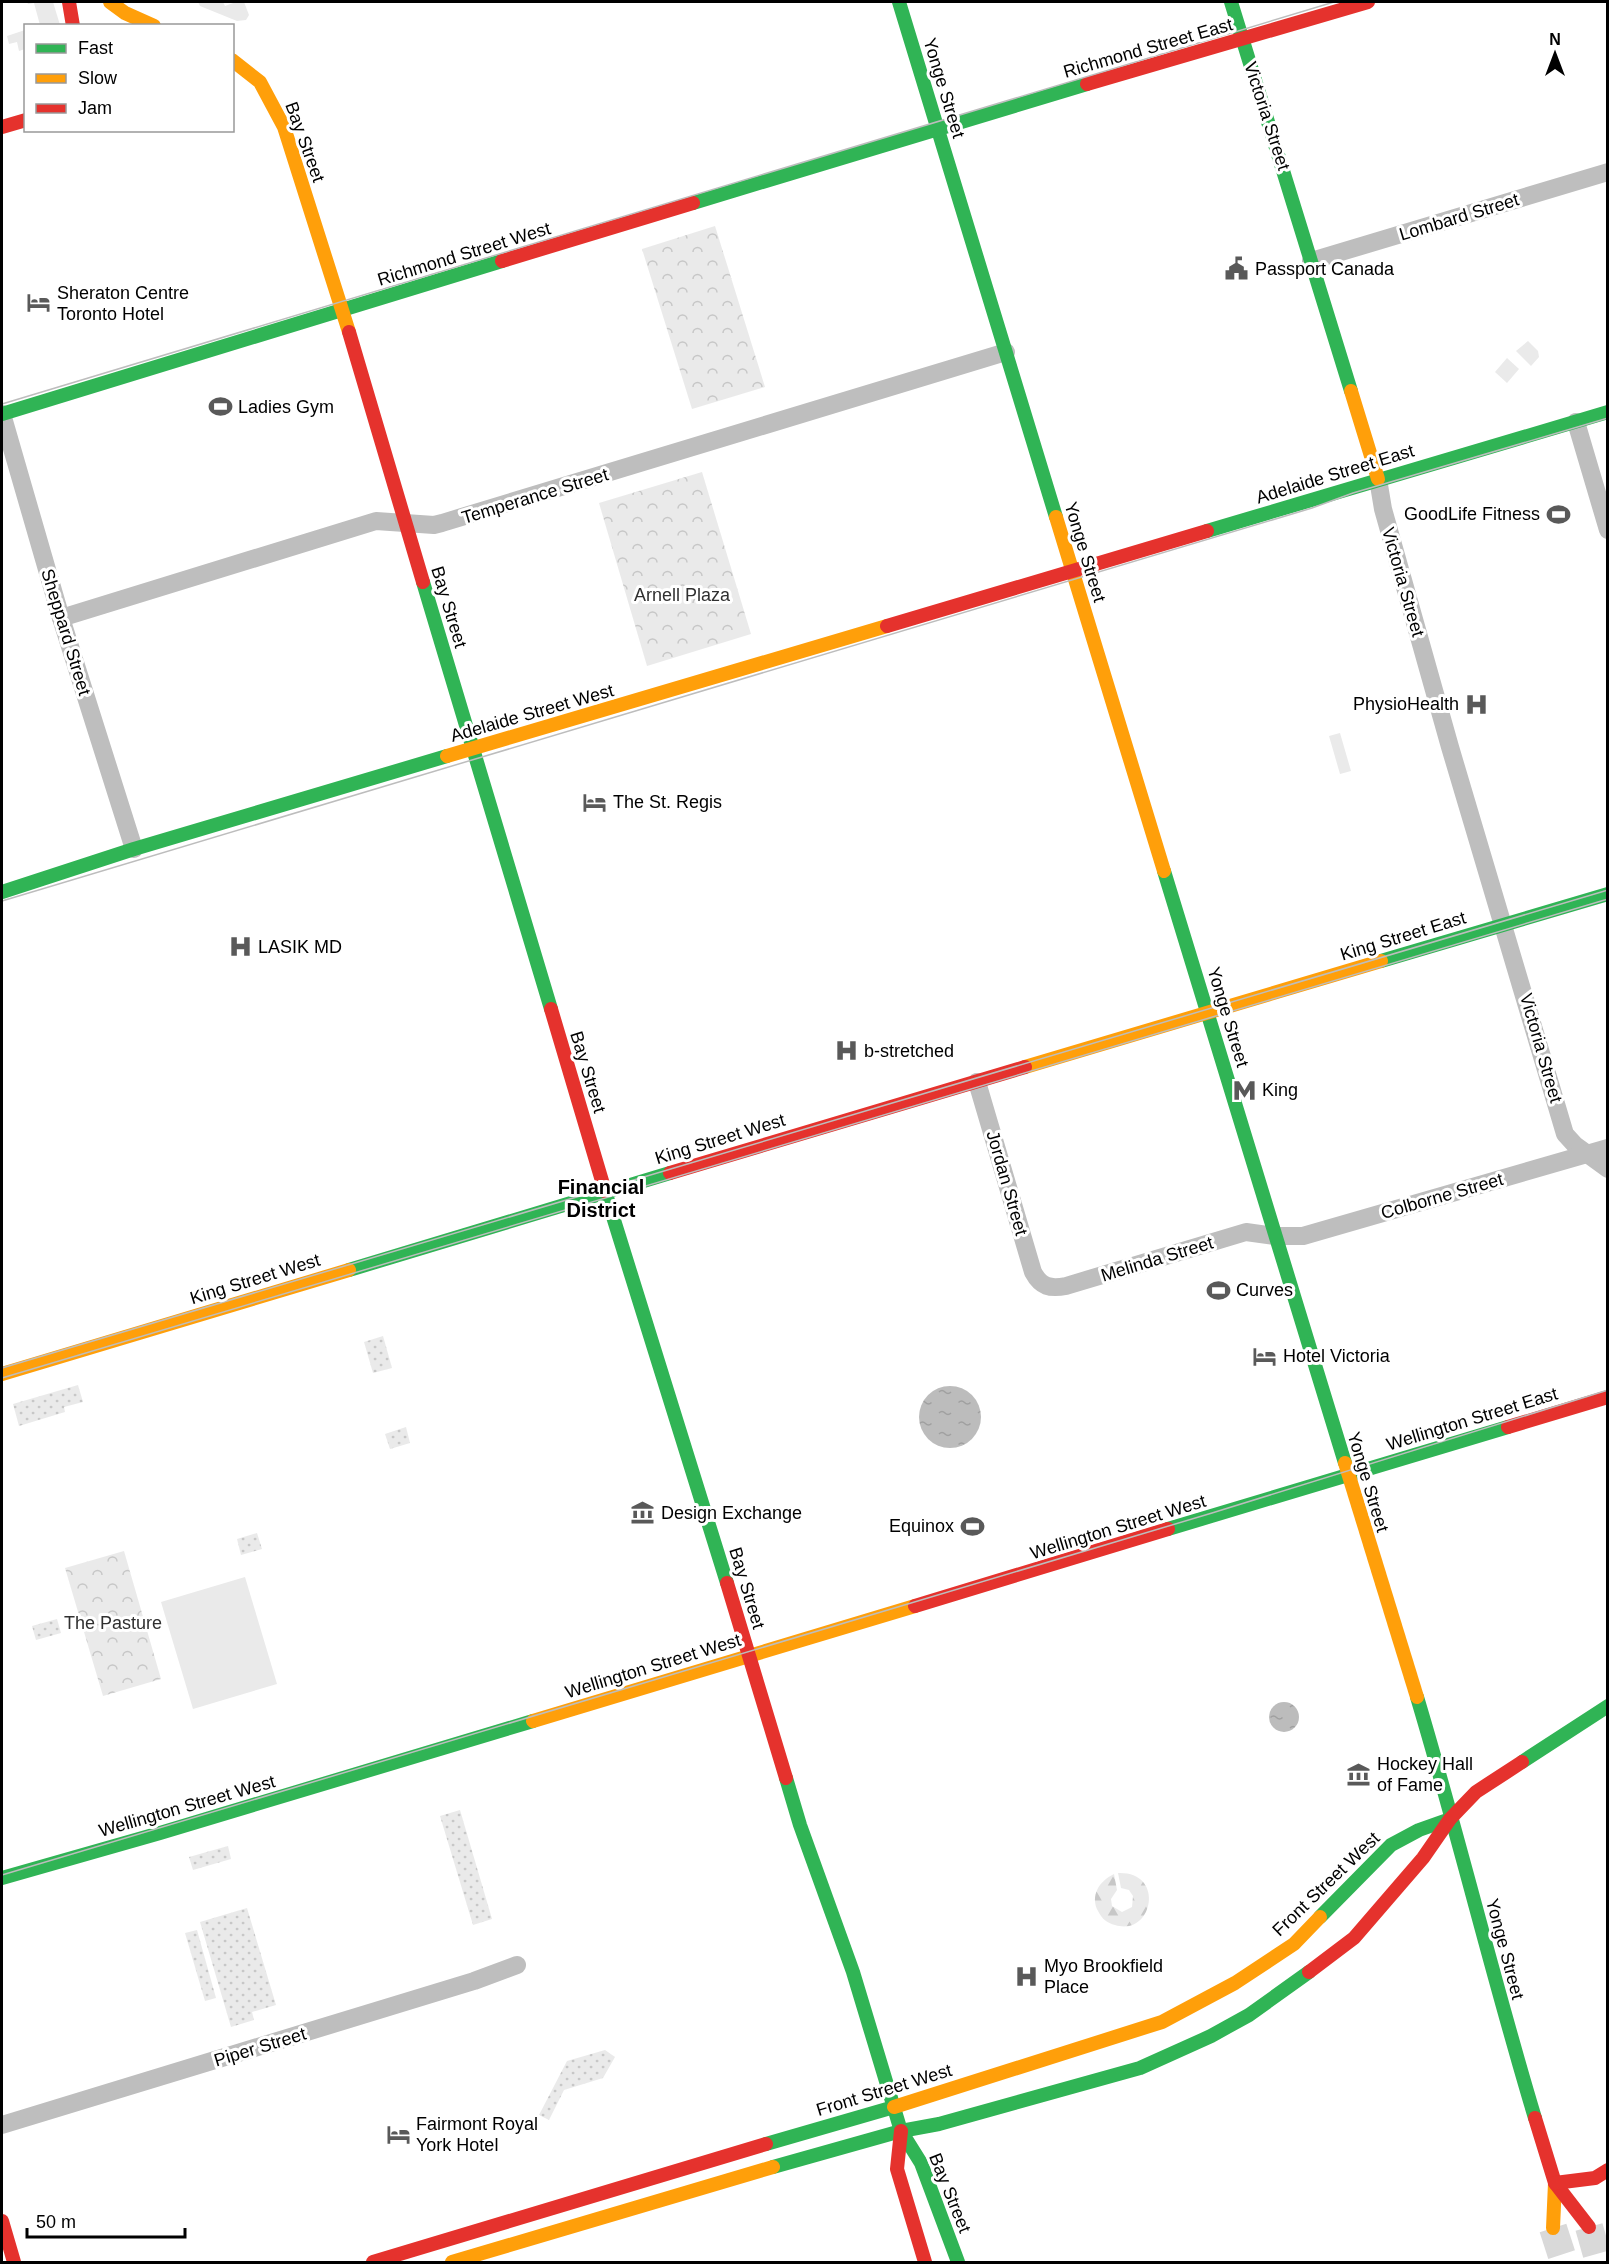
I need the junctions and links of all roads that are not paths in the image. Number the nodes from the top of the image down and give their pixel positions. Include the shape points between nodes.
1 (69, 2) edge
2 (110, 2) edge
3 (899, 2) edge
4 (1231, 2) edge
5 (1368, 2) edge
6 (73, 24) edge
7 (150, 24) edge
8 (1242, 39) junction
9 (234, 62) edge
10 (24, 121) edge
11 (2, 127) edge
12 (938, 128) junction
13 (1608, 172) edge
14 (1311, 261) junction
15 (341, 310) junction
16 (1006, 352) junction
17 (1608, 412) edge
18 (2, 414) edge
19 (1576, 422) junction
20 (1378, 479) junction
21 (405, 522) junction
22 (1608, 530) edge
23 (1073, 571) junction
24 (61, 618) junction
25 (473, 749) junction
26 (134, 849) junction
27 (2, 892) edge
28 (1608, 894) edge
29 (1505, 925) junction
30 (1208, 1013) junction
31 (977, 1082) junction
32 (1608, 1148) edge
33 (1588, 1154) junction
34 (1608, 1169) edge
35 (606, 1192) junction
36 (1275, 1236) junction
37 (1040, 1283) joint
38 (2, 1374) edge
39 (1608, 1397) edge
40 (1348, 1476) junction
41 (749, 1656) junction
42 (1608, 1706) edge
43 (1450, 1819) junction
44 (2, 1878) edge
45 (1331, 1933) junction
46 (517, 1965) dead end
47 (1134, 2051) junction
48 (894, 2107) junction
49 (2, 2125) edge
50 (901, 2131) junction
51 (1608, 2170) edge
52 (1555, 2184) junction
53 (612, 2190) junction
54 (618, 2211) junction
55 (2, 2221) edge
56 (1588, 2227) tunnel mouth
57 (1553, 2228) tunnel mouth
58 (14, 2262) edge
59 (373, 2262) edge
60 (452, 2262) edge
61 (925, 2262) edge
62 (958, 2262) edge

1 - 6 main road
2 - 7 main road
3 - 12 main road, Yonge Street
4 - 8 main road, Victoria Street
5 - 8 main road, Richmond Street East
8 - 12 main road, Richmond Street East
8 - 14 main road, Victoria Street
9 - 15 main road, Bay Street via 260,82 284,127
10 - 11 main road
12 - 15 main road, Richmond Street West
12 - 16 main road, Yonge Street
13 - 14 street, Lombard Street
14 - 20 main road, Victoria Street
15 - 18 main road, Richmond Street West
15 - 21 main road, Bay Street
16 - 21 street, Temperance Street via 434,525
16 - 23 main road, Yonge Street
17 - 19 main road, Adelaide Street East
18 - 24 street, Sheppard Street
19 - 20 main road, Adelaide Street East
19 - 22 street
20 - 23 main road, Adelaide Street East
20 - 29 street, Victoria Street via 1455,764
21 - 24 street, Temperance Street via 376,521
21 - 25 main road, Bay Street
23 - 25 main road, Adelaide Street West
23 - 30 main road, Yonge Street
24 - 26 street, Sheppard Street
25 - 26 main road, Adelaide Street West
25 - 35 main road, Bay Street
26 - 27 main road, Adelaide Street West
28 - 29 main road, King Street East
29 - 30 main road, King Street East
29 - 33 street, Victoria Street via 1565,1134
30 - 31 main road, King Street West
30 - 36 main road, Yonge Street
31 - 35 main road, King Street West
31 - 37 street, Jordan Street via 1033,1272
32 - 33 street, Colborne Street
33 - 34 street, Victoria Street
33 - 36 street, Colborne Street via 1303,1236
35 - 38 main road, King Street West
35 - 41 main road, Bay Street
36 - 37 street, Melinda Street via 1246,1232 1066,1286
36 - 40 main road, Yonge Street
39 - 40 main road, Wellington Street East
40 - 41 main road, Wellington Street West
40 - 43 main road, Yonge Street
41 - 44 main road, Wellington Street West
41 - 48 main road, Bay Street via 800,1825 853,1971
42 - 43 main road via 1476,1792
43 - 45 main road, Front Street West via 1391,1845
43 - 45 main road, Front Street West via 1423,1858 1353,1938
43 - 52 main road, Yonge Street
45 - 47 main road, Front Street West via 1294,1944 1228,1987 1162,2022
45 - 47 main road, Front Street West via 1275,1998 1249,2015 1211,2036
46 - 49 street, Piper Street
47 - 48 main road, Front Street West
47 - 50 main road, Front Street West via 1023,2101
48 - 50 main road, Bay Street
48 - 53 main road, Front Street West
50 - 54 main road, Front Street West
50 - 61 main road, Bay Street via 897,2169
50 - 62 main road, Bay Street via 921,2163
51 - 52 main road via 1595,2178
52 - 56 main road, Yonge Street
52 - 57 main road, Yonge Street
53 - 54 main road
53 - 59 main road, Front Street West
54 - 60 main road, Front Street West
55 - 58 main road

